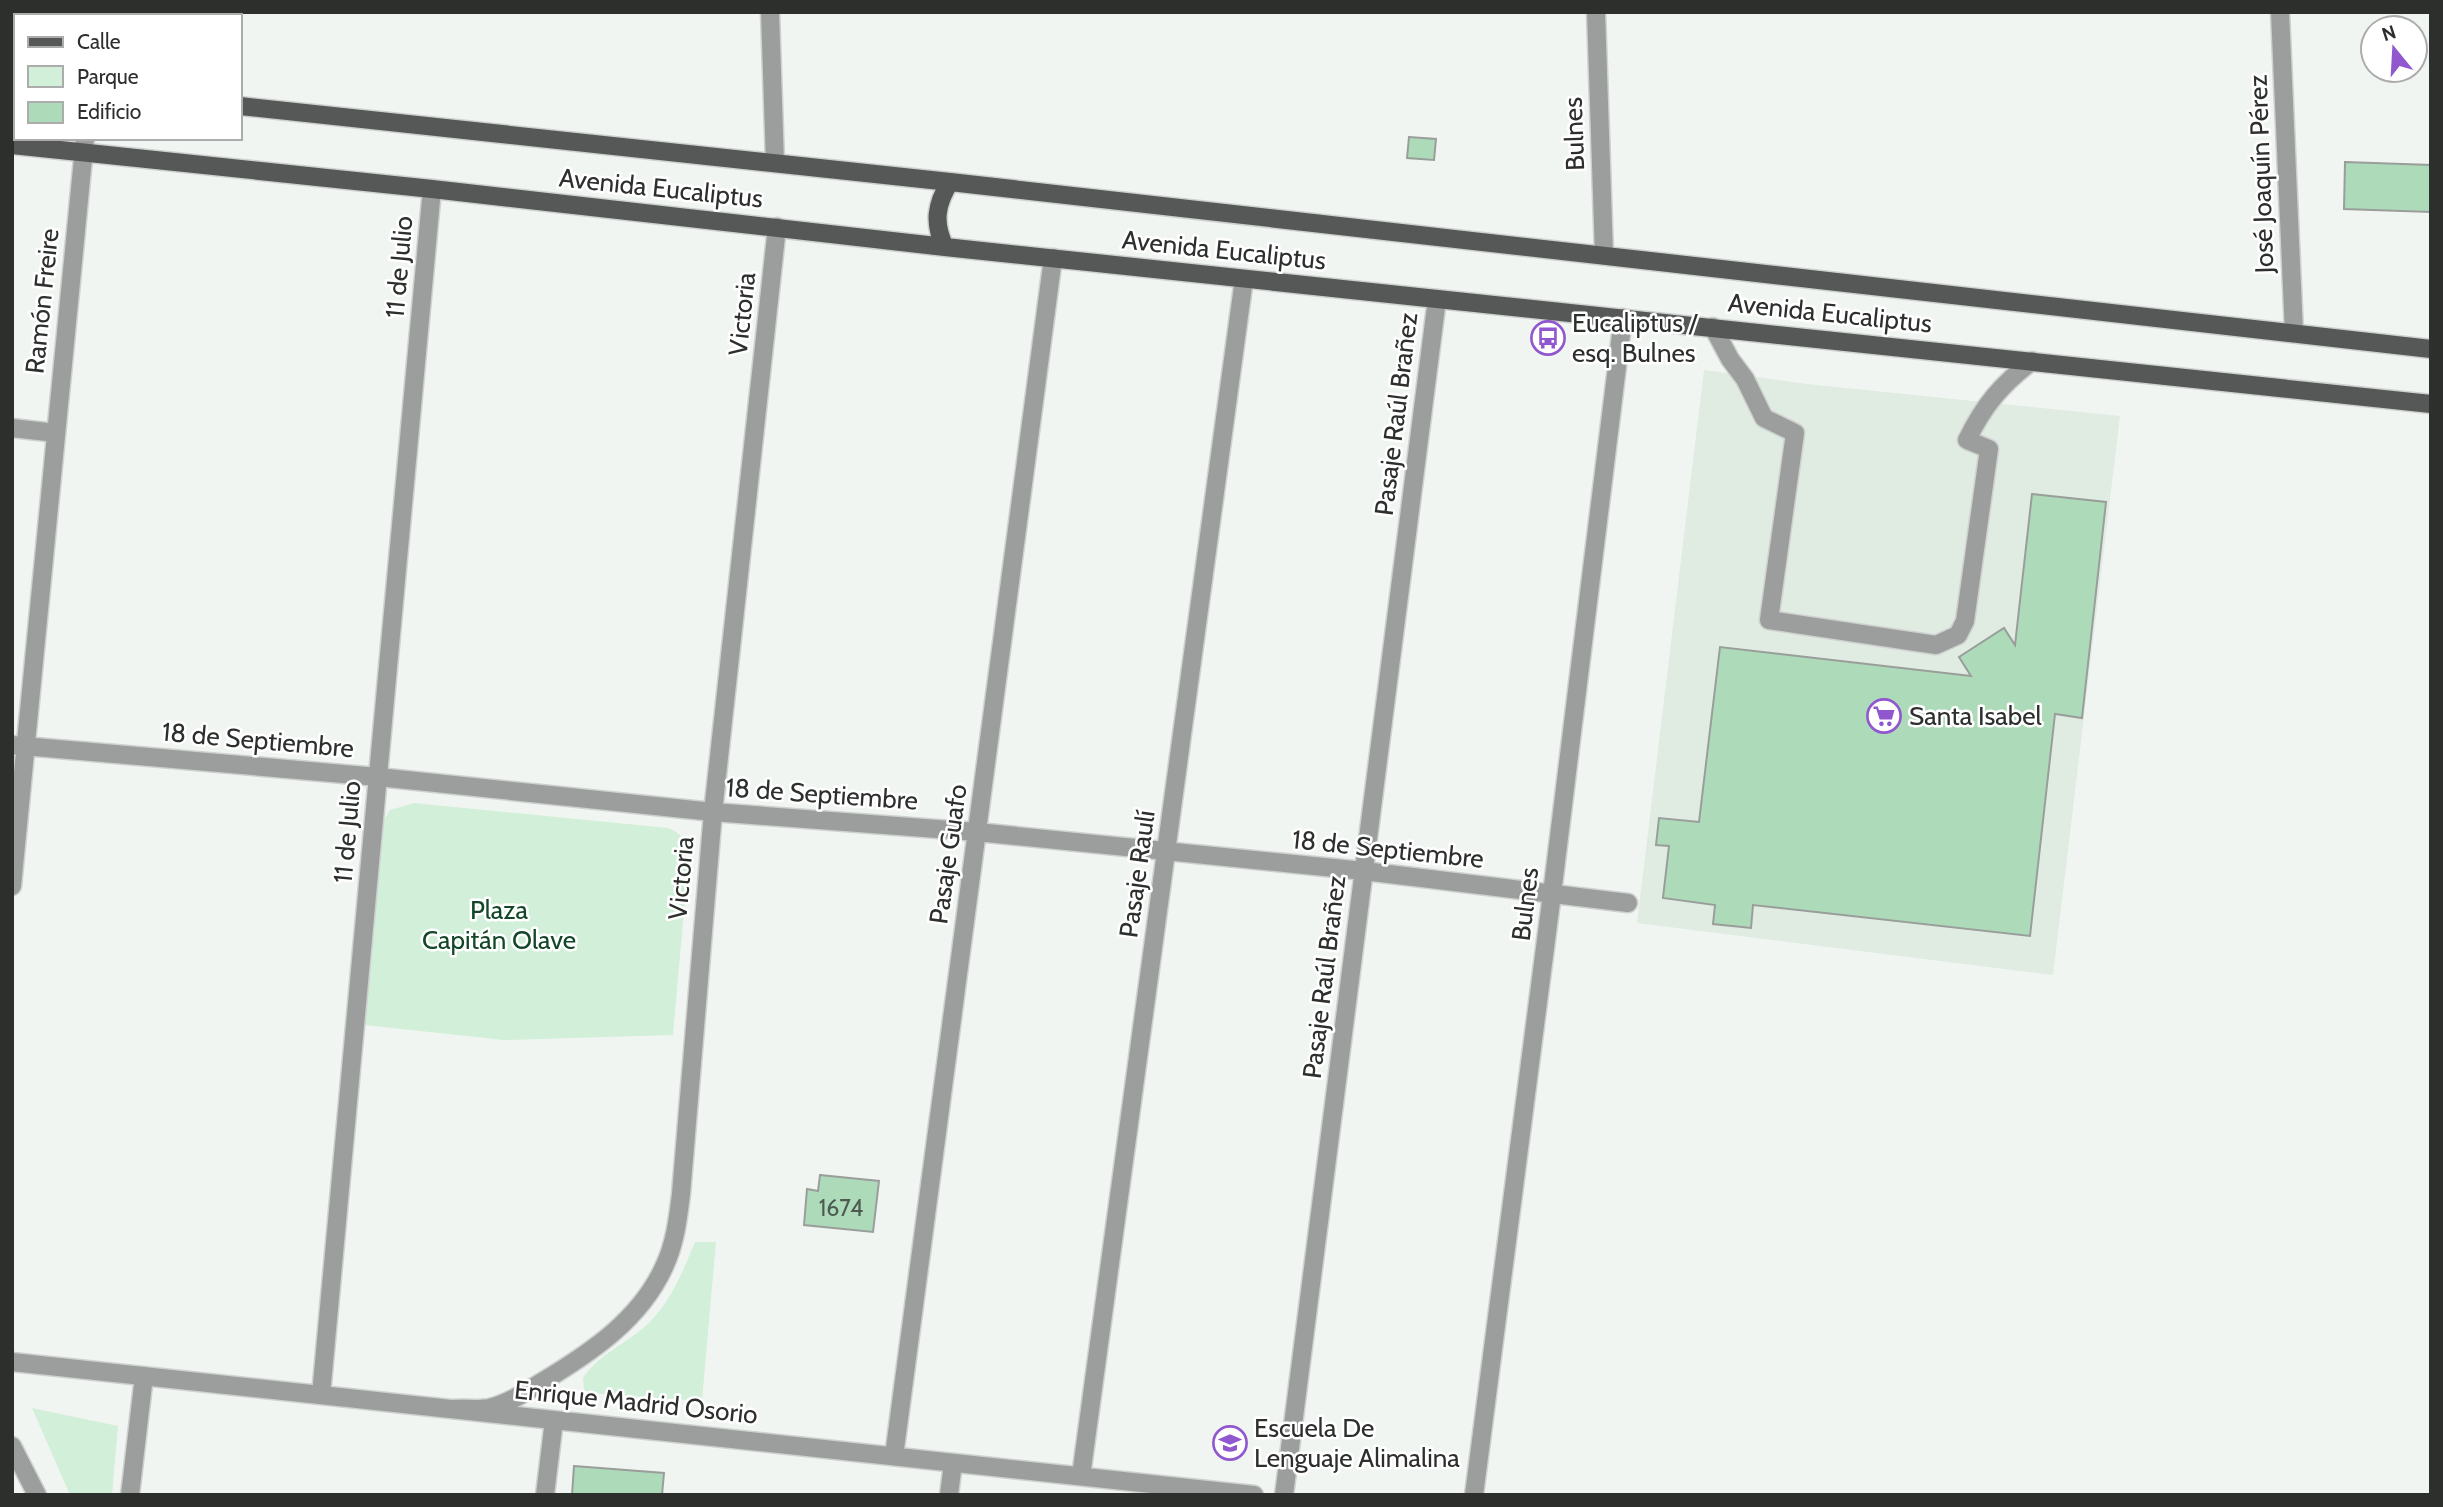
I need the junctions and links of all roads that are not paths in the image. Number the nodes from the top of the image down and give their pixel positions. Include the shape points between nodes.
1 (770, 12) edge
2 (1597, 12) edge
3 (2280, 12) edge
4 (242, 106) edge
5 (12, 145) edge
6 (84, 146) edge
7 (775, 163) junction
8 (950, 182) junction
9 (432, 189) junction
10 (777, 227) junction
11 (945, 247) junction
12 (1604, 255) junction
13 (1053, 258) junction
14 (1244, 279) junction
15 (1437, 299) junction
16 (1623, 318) junction
17 (1713, 327) junction
18 (2294, 333) junction
19 (2431, 349) edge
20 (2032, 360) junction
21 (2431, 404) edge
22 (12, 428) edge
23 (56, 433) junction
24 (19, 745) edge
25 (378, 777) junction
26 (713, 812) junction
27 (977, 832) junction
28 (1166, 851) junction
29 (1364, 871) junction
30 (12, 886) edge
31 (1552, 894) junction
32 (1628, 903) dead end
33 (12, 1362) edge
34 (144, 1376) junction
35 (321, 1395) junction
36 (452, 1409) junction
37 (554, 1420) junction
38 (12, 1446) edge
39 (894, 1456) junction
40 (953, 1463) junction
41 (1081, 1476) junction
42 (37, 1495) edge
43 (130, 1495) edge
44 (545, 1495) edge
45 (949, 1495) edge
46 (1254, 1495) edge
47 (1284, 1495) edge
48 (1474, 1495) edge

1 - 7 street
2 - 12 street, Bulnes
3 - 18 street, José Joaquín Pérez
4 - 7 main road, Avenida Eucaliptus
5 - 6 main road, Avenida Eucaliptus
6 - 9 main road, Avenida Eucaliptus
6 - 23 street, Ramón Freire
7 - 8 main road, Avenida Eucaliptus
8 - 11 main road via 937,209
8 - 12 main road, Avenida Eucaliptus
9 - 10 main road, Avenida Eucaliptus
9 - 25 street, 11 de Julio
10 - 11 main road, Avenida Eucaliptus
10 - 26 street, Victoria
11 - 13 main road, Avenida Eucaliptus
12 - 18 main road, Avenida Eucaliptus
13 - 14 main road, Avenida Eucaliptus
13 - 27 street, Pasaje Guafo
14 - 15 main road, Avenida Eucaliptus
14 - 28 street, Pasaje Raulí
15 - 16 main road, Avenida Eucaliptus
15 - 29 street, Pasaje Raúl Brañez
16 - 17 main road, Avenida Eucaliptus
16 - 31 street, Bulnes
17 - 20 main road, Avenida Eucaliptus
17 - 20 street via 1764,418 1795,433 1769,620 1936,645 1958,635 1965,621 1989,449 1967,440 1993,395
18 - 19 main road, Avenida Eucaliptus
20 - 21 main road, Avenida Eucaliptus
22 - 23 street
23 - 24 street, Ramón Freire
24 - 25 street, 18 de Septiembre
24 - 30 street, Ramón Freire
25 - 26 street, 18 de Septiembre
25 - 35 street, 11 de Julio
26 - 27 street, 18 de Septiembre
26 - 36 street, Victoria via 681,1194 675,1237 664,1267 628,1320 604,1342 524,1393 489,1408
27 - 28 street, 18 de Septiembre
27 - 39 street, Pasaje Guafo
28 - 29 street, 18 de Septiembre
28 - 41 street, Pasaje Raulí
29 - 31 street, 18 de Septiembre
29 - 47 street, Pasaje Raúl Brañez
31 - 32 street, 18 de Septiembre
31 - 48 street, Bulnes
33 - 34 street, Enrique Madrid Osorio
34 - 35 street, Enrique Madrid Osorio
34 - 43 street
35 - 36 street, Enrique Madrid Osorio
36 - 37 street, Enrique Madrid Osorio
37 - 39 street, Enrique Madrid Osorio
37 - 44 street
38 - 42 street
39 - 40 street, Enrique Madrid Osorio
40 - 41 street, Enrique Madrid Osorio
40 - 45 street
41 - 46 street, Enrique Madrid Osorio

